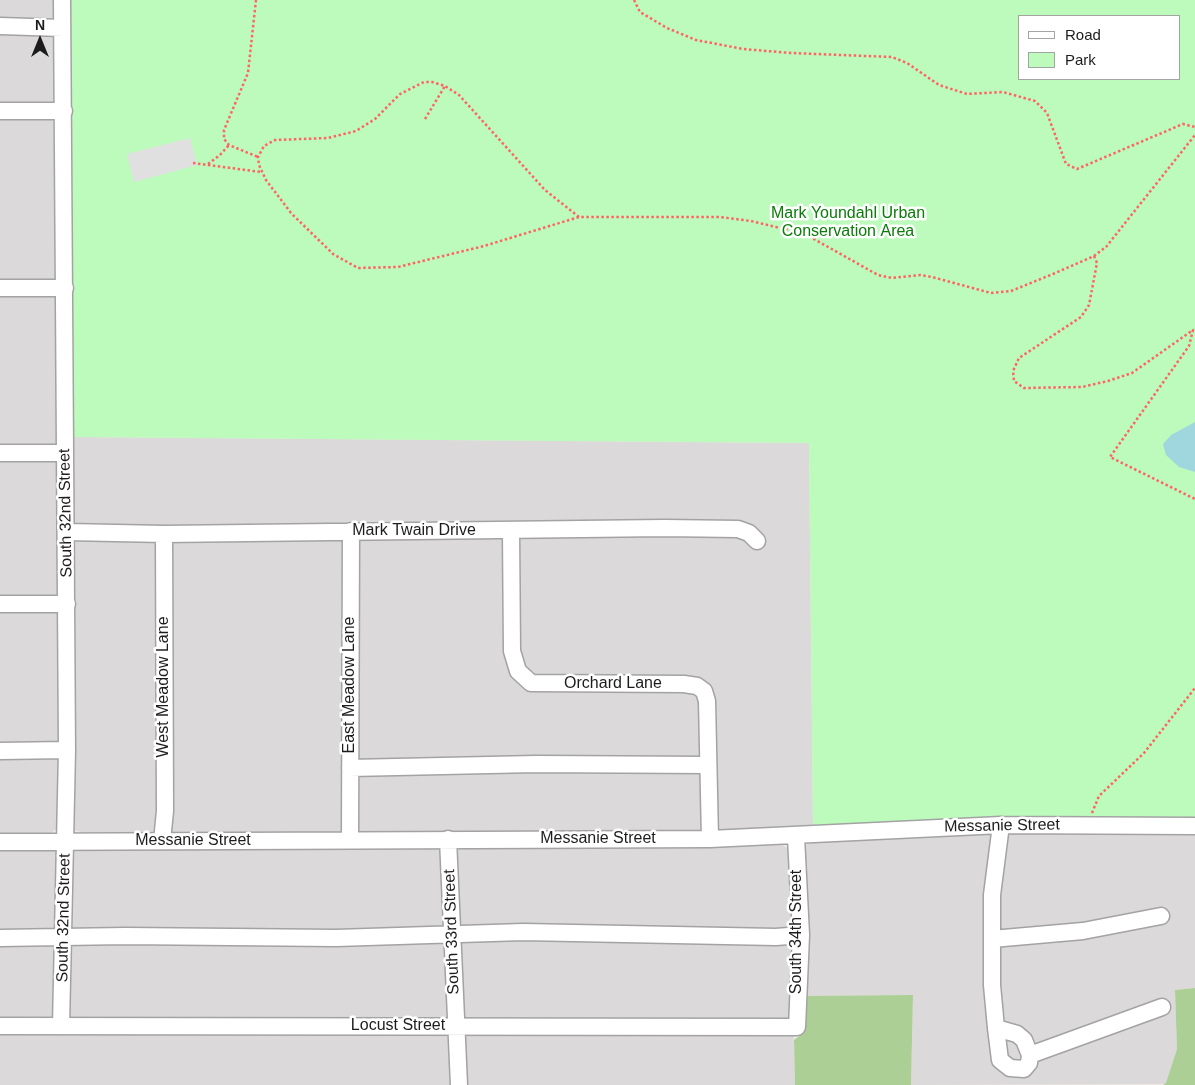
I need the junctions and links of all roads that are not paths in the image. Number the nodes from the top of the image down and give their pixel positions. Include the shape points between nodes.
1 (62, 0) edge
2 (0, 26) edge
3 (62, 28) junction
4 (0, 111) edge
5 (64, 111) junction
6 (0, 288) edge
7 (65, 288) junction
8 (0, 453) edge
9 (66, 453) junction
10 (350, 531) junction
11 (512, 531) junction
12 (67, 532) junction
13 (164, 534) junction
14 (756, 541) dead end
15 (0, 604) edge
16 (67, 604) junction
17 (67, 750) junction
18 (0, 751) edge
19 (707, 765) junction
20 (350, 768) junction
21 (1000, 825) junction
22 (1195, 826) edge
23 (796, 837) junction
24 (448, 839) junction
25 (710, 839) junction
26 (350, 840) junction
27 (162, 841) junction
28 (0, 842) edge
29 (66, 842) junction
30 (1161, 916) dead end
31 (454, 934) junction
32 (800, 935) junction
33 (0, 938) edge
34 (64, 938) junction
35 (992, 939) junction
36 (1162, 1007) dead end
37 (0, 1026) edge
38 (60, 1026) junction
39 (456, 1026) junction
40 (797, 1027) joint
41 (996, 1028) junction
42 (1030, 1054) junction
43 (459, 1085) edge

1 - 3 street, South 32nd Street
2 - 3 street
3 - 5 street, South 32nd Street
4 - 5 street
5 - 7 street, South 32nd Street
6 - 7 street
7 - 9 street, South 32nd Street
8 - 9 street
9 - 12 street, South 32nd Street
10 - 11 street, Mark Twain Drive
10 - 13 street, Mark Twain Drive
10 - 20 street, East Meadow Lane
11 - 14 street, Mark Twain Drive via 738,529 749,533
11 - 19 street, Orchard Lane via 512,651 518,671 531,684 697,686 704,691 707,701
12 - 13 street, Mark Twain Drive
12 - 16 street, South 32nd Street
13 - 27 street, West Meadow Lane via 165,811
15 - 16 street
16 - 17 street, South 32nd Street
17 - 18 street
17 - 29 street, South 32nd Street
19 - 20 street
19 - 25 street, Orchard Lane
20 - 26 street, East Meadow Lane
21 - 22 street, Messanie Street
21 - 23 street, Messanie Street
21 - 35 street via 992,895
23 - 25 street, Messanie Street
23 - 32 street, South 34th Street
24 - 25 street, Messanie Street
24 - 26 street, Messanie Street
24 - 31 street, South 33rd Street
26 - 27 street, Messanie Street
27 - 29 street, Messanie Street
28 - 29 street, Messanie Street
29 - 34 street, South 32nd Street
30 - 35 street via 1083,932
31 - 32 street
31 - 34 street via 336,938
31 - 39 street, South 33rd Street
32 - 40 street, South 34th Street
33 - 34 street
34 - 38 street, South 32nd Street
35 - 41 street
36 - 42 street
37 - 38 street, Locust Street
38 - 39 street, Locust Street
39 - 40 street, Locust Street
39 - 43 street, South 33rd Street
41 - 42 street via 1017,1034 1024,1040
41 - 42 street via 1000,1060 1010,1068 1024,1069

